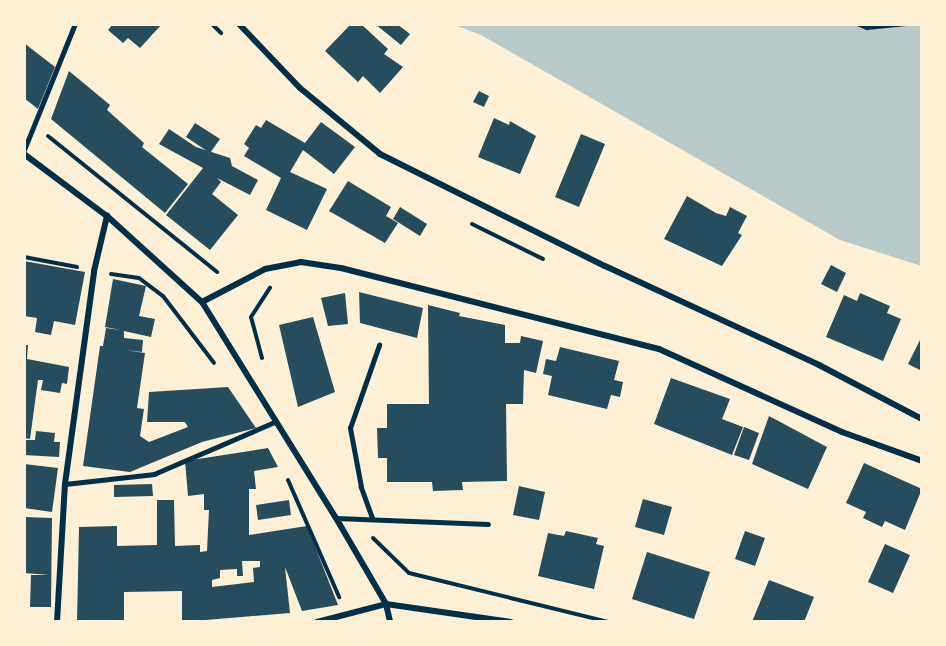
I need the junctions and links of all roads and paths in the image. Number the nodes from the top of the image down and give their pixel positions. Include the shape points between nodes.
1 (75, 24) edge
2 (239, 24) edge
3 (857, 24) edge
4 (907, 24) edge
5 (34, 125) junction
6 (24, 152) edge
7 (107, 216) junction
8 (24, 257) edge
9 (94, 271) junction
10 (280, 285) dead end
11 (234, 286) junction
12 (202, 302) junction
13 (379, 345) dead end
14 (267, 367) dead end
15 (221, 372) dead end
16 (922, 419) edge
17 (275, 422) junction
18 (922, 461) edge
19 (283, 470) dead end
20 (65, 484) junction
21 (360, 517) junction
22 (336, 518) junction
23 (372, 518) junction
24 (488, 525) dead end
25 (386, 604) junction
26 (348, 616) junction
27 (57, 622) edge
28 (317, 622) edge
29 (390, 622) edge
30 (511, 622) edge
31 (609, 622) edge

1 - 5 lane
2 - 16 street via 300,88 380,154 605,266 819,365
3 - 4 path via 867,28
5 - 6 lane
5 - 11 path
6 - 7 street
7 - 9 street
7 - 12 street
8 - 9 path
9 - 15 path via 139,278 163,296
9 - 20 street
10 - 14 path via 271,286 251,317 257,348
11 - 12 street
11 - 18 street via 265,269 301,262 468,297 659,349 842,432
12 - 17 street
13 - 23 lane via 350,428 361,487
17 - 20 lane via 154,474
17 - 22 street
19 - 26 path
20 - 27 street
21 - 22 lane
21 - 23 lane
21 - 31 path via 375,542 410,573
22 - 25 street
23 - 24 lane
25 - 26 street
25 - 29 street
25 - 30 street
26 - 28 street

